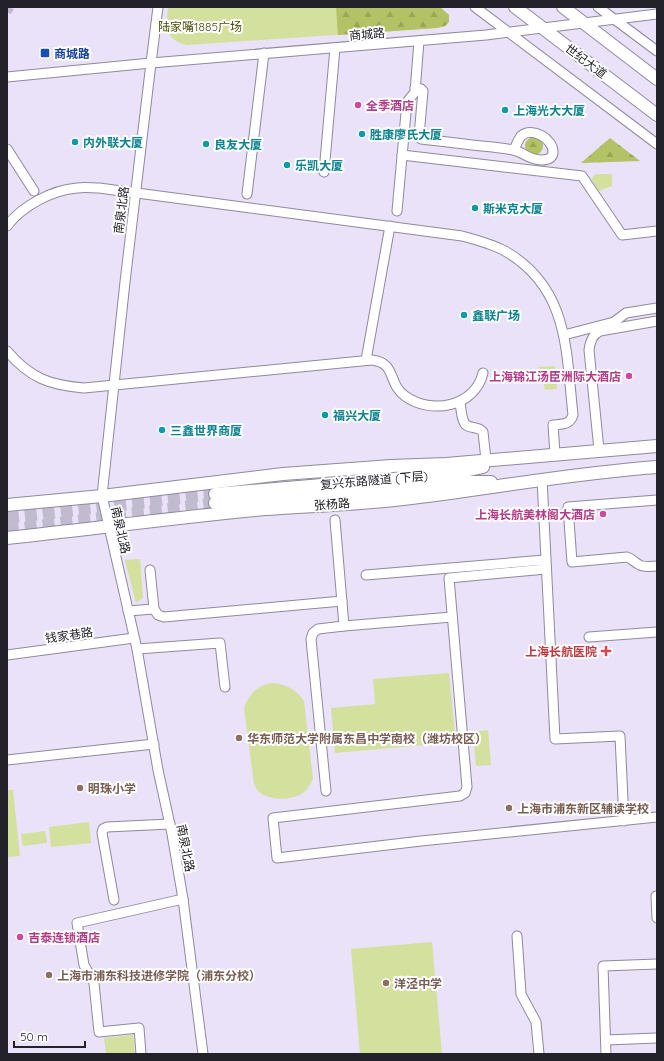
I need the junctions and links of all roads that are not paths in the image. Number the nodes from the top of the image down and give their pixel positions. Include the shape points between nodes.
1 (158, 7) edge
2 (475, 7) edge
3 (515, 7) edge
4 (563, 7) edge
5 (598, 7) edge
6 (657, 14) edge
7 (616, 20) junction
8 (586, 24) junction
9 (544, 29) junction
10 (509, 33) junction
11 (419, 41) junction
12 (335, 48) junction
13 (657, 51) edge
14 (264, 53) junction
15 (151, 63) junction
16 (7, 77) edge
17 (657, 79) edge
18 (415, 88) junction
19 (657, 115) edge
20 (657, 144) edge
21 (7, 150) edge
22 (514, 150) dead end
23 (402, 155) junction
24 (324, 172) dead end
25 (34, 190) dead end
26 (136, 192) junction
27 (247, 194) dead end
28 (397, 211) dead end
29 (7, 226) edge
30 (390, 226) junction
31 (657, 231) edge
32 (657, 308) edge
33 (657, 321) edge
34 (564, 336) junction
35 (7, 351) edge
36 (366, 360) junction
37 (483, 373) dead end
38 (113, 386) junction
39 (460, 402) junction
40 (657, 446) edge
41 (599, 450) junction
42 (555, 454) junction
43 (531, 457) junction
44 (486, 460) junction
45 (657, 467) edge
46 (536, 481) junction
47 (102, 496) junction
48 (657, 500) edge
49 (7, 505) edge
50 (335, 520) dead end
51 (108, 525) junction
52 (7, 538) edge
53 (545, 560) junction
54 (657, 566) edge
55 (546, 569) junction
56 (150, 570) dead end
57 (366, 575) dead end
58 (342, 601) junction
59 (154, 609) junction
60 (128, 611) junction
61 (452, 617) junction
62 (344, 626) junction
63 (657, 632) edge
64 (589, 637) dead end
65 (134, 638) junction
66 (137, 649) junction
67 (7, 656) edge
68 (225, 688) dead end
69 (154, 744) junction
70 (7, 760) edge
71 (326, 791) dead end
72 (657, 817) edge
73 (624, 820) junction
74 (170, 824) junction
75 (656, 896) edge
76 (183, 899) junction
77 (114, 900) dead end
78 (657, 918) edge
79 (517, 936) dead end
80 (657, 964) edge
81 (657, 1038) edge
82 (606, 1040) junction
83 (141, 1054) edge
84 (203, 1054) edge
85 (538, 1054) edge
86 (606, 1054) edge

1 - 15 street, 南泉北路
2 - 10 street
3 - 9 main road, 世纪大道
4 - 8 main road
5 - 7 street
6 - 7 street, 商城路
7 - 8 street, 商城路
7 - 13 street
8 - 9 street, 商城路
8 - 17 main road
9 - 10 street, 商城路
9 - 19 main road, 世纪大道
10 - 11 street, 商城路
10 - 20 street
11 - 12 street, 商城路
11 - 18 street
12 - 14 street, 商城路
12 - 24 street
14 - 15 street, 商城路
14 - 27 street
15 - 16 street, 商城路
15 - 26 street, 南泉北路
18 - 22 street via 421,89 423,93 419,136 421,139
18 - 23 street via 414,94 407,102
21 - 25 street
23 - 28 street
23 - 31 street via 582,176 622,235
26 - 29 street via 92,188 56,192 26,209
26 - 30 street
26 - 38 street, 南泉北路
30 - 34 street via 462,236 504,251 523,263 539,278 555,307
30 - 36 street
32 - 34 street via 626,313 614,322
33 - 41 street via 600,331 590,342
34 - 42 street via 573,415 567,424 553,425
35 - 38 street via 28,372 61,386
36 - 38 street
36 - 39 street via 379,361 387,365 397,389 417,402 441,406
37 - 39 street via 481,382 475,390
38 - 47 street, 南泉北路
39 - 44 street via 466,425 483,432
40 - 41 main road
41 - 42 main road
42 - 43 main road
43 - 44 main road
43 - 46 main road, 复兴东路隧道 (下层) via 450,474 215,499 391,490 461,482
44 - 47 main road via 283,474
45 - 46 main road, 张杨路
46 - 51 main road, 张杨路 via 397,500 256,510
46 - 53 street
47 - 49 main road
47 - 51 street, 南泉北路
48 - 54 street via 568,507 572,562 627,558 643,567
50 - 58 street
51 - 52 main road, 张杨路
51 - 60 street, 南泉北路
53 - 55 street
53 - 57 street
55 - 61 street via 449,578
55 - 73 street via 555,739 620,736
56 - 59 street
58 - 59 street via 164,617 158,615
58 - 62 street
59 - 60 street
60 - 65 street, 南泉北路
61 - 62 street
61 - 73 street via 468,787 465,792 460,796 273,818 277,858
62 - 71 street via 318,629 311,639
63 - 64 street
65 - 66 street, 南泉北路
65 - 67 street, 钱家巷路
66 - 68 street via 220,643
66 - 69 street, 南泉北路
69 - 70 street
69 - 74 street, 南泉北路
72 - 73 street
74 - 76 street, 南泉北路
74 - 77 street via 103,829
75 - 78 street
76 - 83 street via 77,923 84,965 94,983 99,1032 139,1028
76 - 84 street, 南泉北路
79 - 85 street via 521,994 536,1022
80 - 82 street via 603,966
81 - 82 street
82 - 86 street

